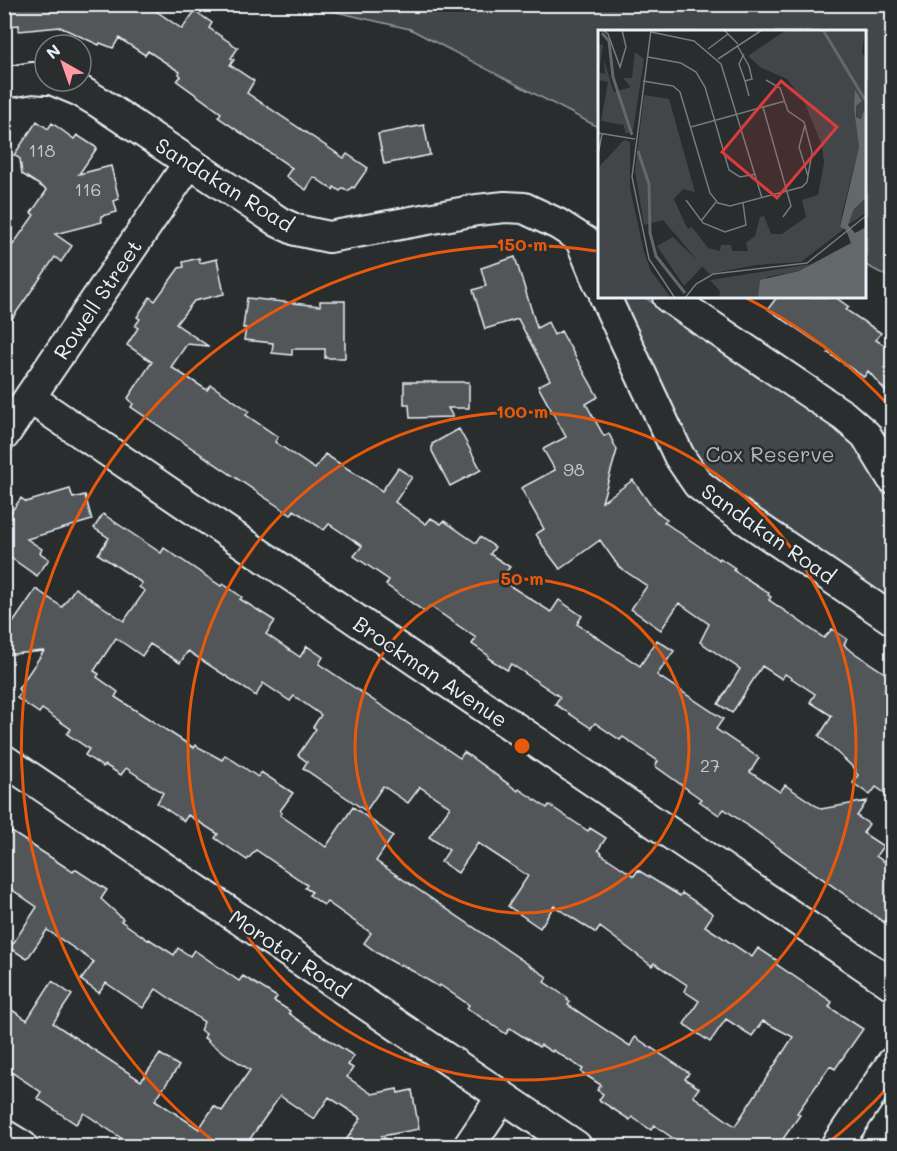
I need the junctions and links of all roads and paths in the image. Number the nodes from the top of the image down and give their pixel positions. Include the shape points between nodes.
1 (33, 78) edge
2 (4, 83) edge
3 (83, 93) edge
4 (189, 164) junction
5 (590, 245) edge
6 (598, 278) edge
7 (605, 298) edge
8 (669, 298) edge
9 (30, 398) junction
10 (4, 435) edge
11 (892, 478) edge
12 (892, 619) edge
13 (4, 760) edge
14 (892, 984) edge
15 (892, 1063) edge
16 (502, 1097) junction
17 (4, 1134) edge
18 (22, 1146) edge
19 (469, 1146) edge
20 (576, 1146) edge
21 (836, 1146) edge

1 - 2 street
3 - 4 street, Sandakan Road
4 - 5 street, Sandakan Road via 279,222 312,235 355,234 452,213 505,207 541,214
4 - 9 street, Rowell Street
5 - 6 street, Sandakan Road
7 - 12 street, Sandakan Road via 679,456 698,484
8 - 11 street via 844,416 866,435
9 - 10 street, Rowell Street
9 - 14 street, Brockman Avenue
13 - 16 street, Morotai Road
15 - 21 street
16 - 19 street
16 - 20 street, Morotai Road
17 - 18 street

